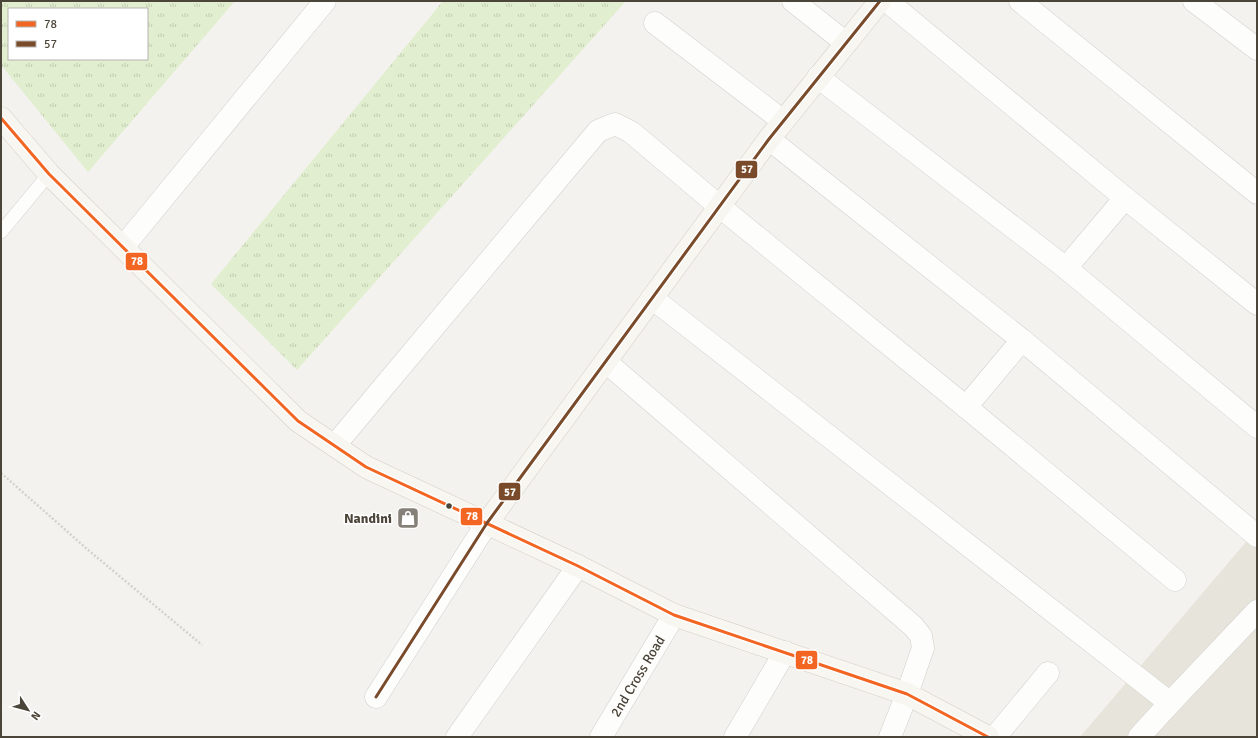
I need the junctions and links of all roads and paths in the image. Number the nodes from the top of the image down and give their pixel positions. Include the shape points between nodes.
1 (325, 1) edge
2 (793, 1) edge
3 (880, 1) edge
4 (887, 1) edge
5 (1020, 1) edge
6 (1194, 1) edge
7 (656, 23) dead end
8 (846, 43) junction
9 (1257, 49) edge
10 (818, 78) junction
11 (1, 118) edge
12 (783, 121) junction
13 (769, 139) junction
14 (49, 174) junction
15 (1257, 193) edge
16 (1125, 198) junction
17 (719, 206) junction
18 (1, 232) edge
19 (123, 248) junction
20 (1066, 268) junction
21 (652, 298) junction
22 (1257, 304) edge
23 (1022, 340) junction
24 (606, 362) junction
25 (966, 407) junction
26 (1257, 427) edge
27 (335, 445) junction
28 (1, 473) edge
29 (487, 523) junction
30 (1257, 536) edge
31 (578, 566) junction
32 (1175, 580) dead end
33 (1257, 611) edge
34 (674, 615) junction
35 (202, 645) dead end
36 (785, 652) junction
37 (1048, 673) dead end
38 (907, 694) junction
39 (376, 697) dead end
40 (1170, 703) junction
41 (457, 737) edge
42 (601, 737) edge
43 (735, 737) edge
44 (890, 737) edge
45 (988, 737) edge
46 (995, 737) edge
47 (1140, 737) edge

1 - 19 street
2 - 8 street
3 - 8 street
4 - 16 street
5 - 15 street
6 - 9 street
7 - 12 street
8 - 10 street
10 - 12 street
10 - 20 street
11 - 14 street
12 - 13 street
13 - 17 street
13 - 23 street
14 - 18 lane
14 - 19 street
16 - 20 street
16 - 22 street
17 - 21 street
17 - 25 street
17 - 27 street via 631,132 615,124 598,131
19 - 27 street via 298,421
20 - 26 street
21 - 24 street
21 - 40 street
23 - 25 street
23 - 30 street
24 - 29 street
24 - 38 street via 913,626 921,636 923,648
25 - 32 street
27 - 29 street via 366,467
28 - 35 path
29 - 31 street
29 - 39 street
31 - 34 street
31 - 41 street
33 - 40 street
34 - 36 street
34 - 42 street, 2nd Cross Road
36 - 38 street
36 - 43 street
37 - 46 street
38 - 44 street
38 - 45 street
40 - 47 street

